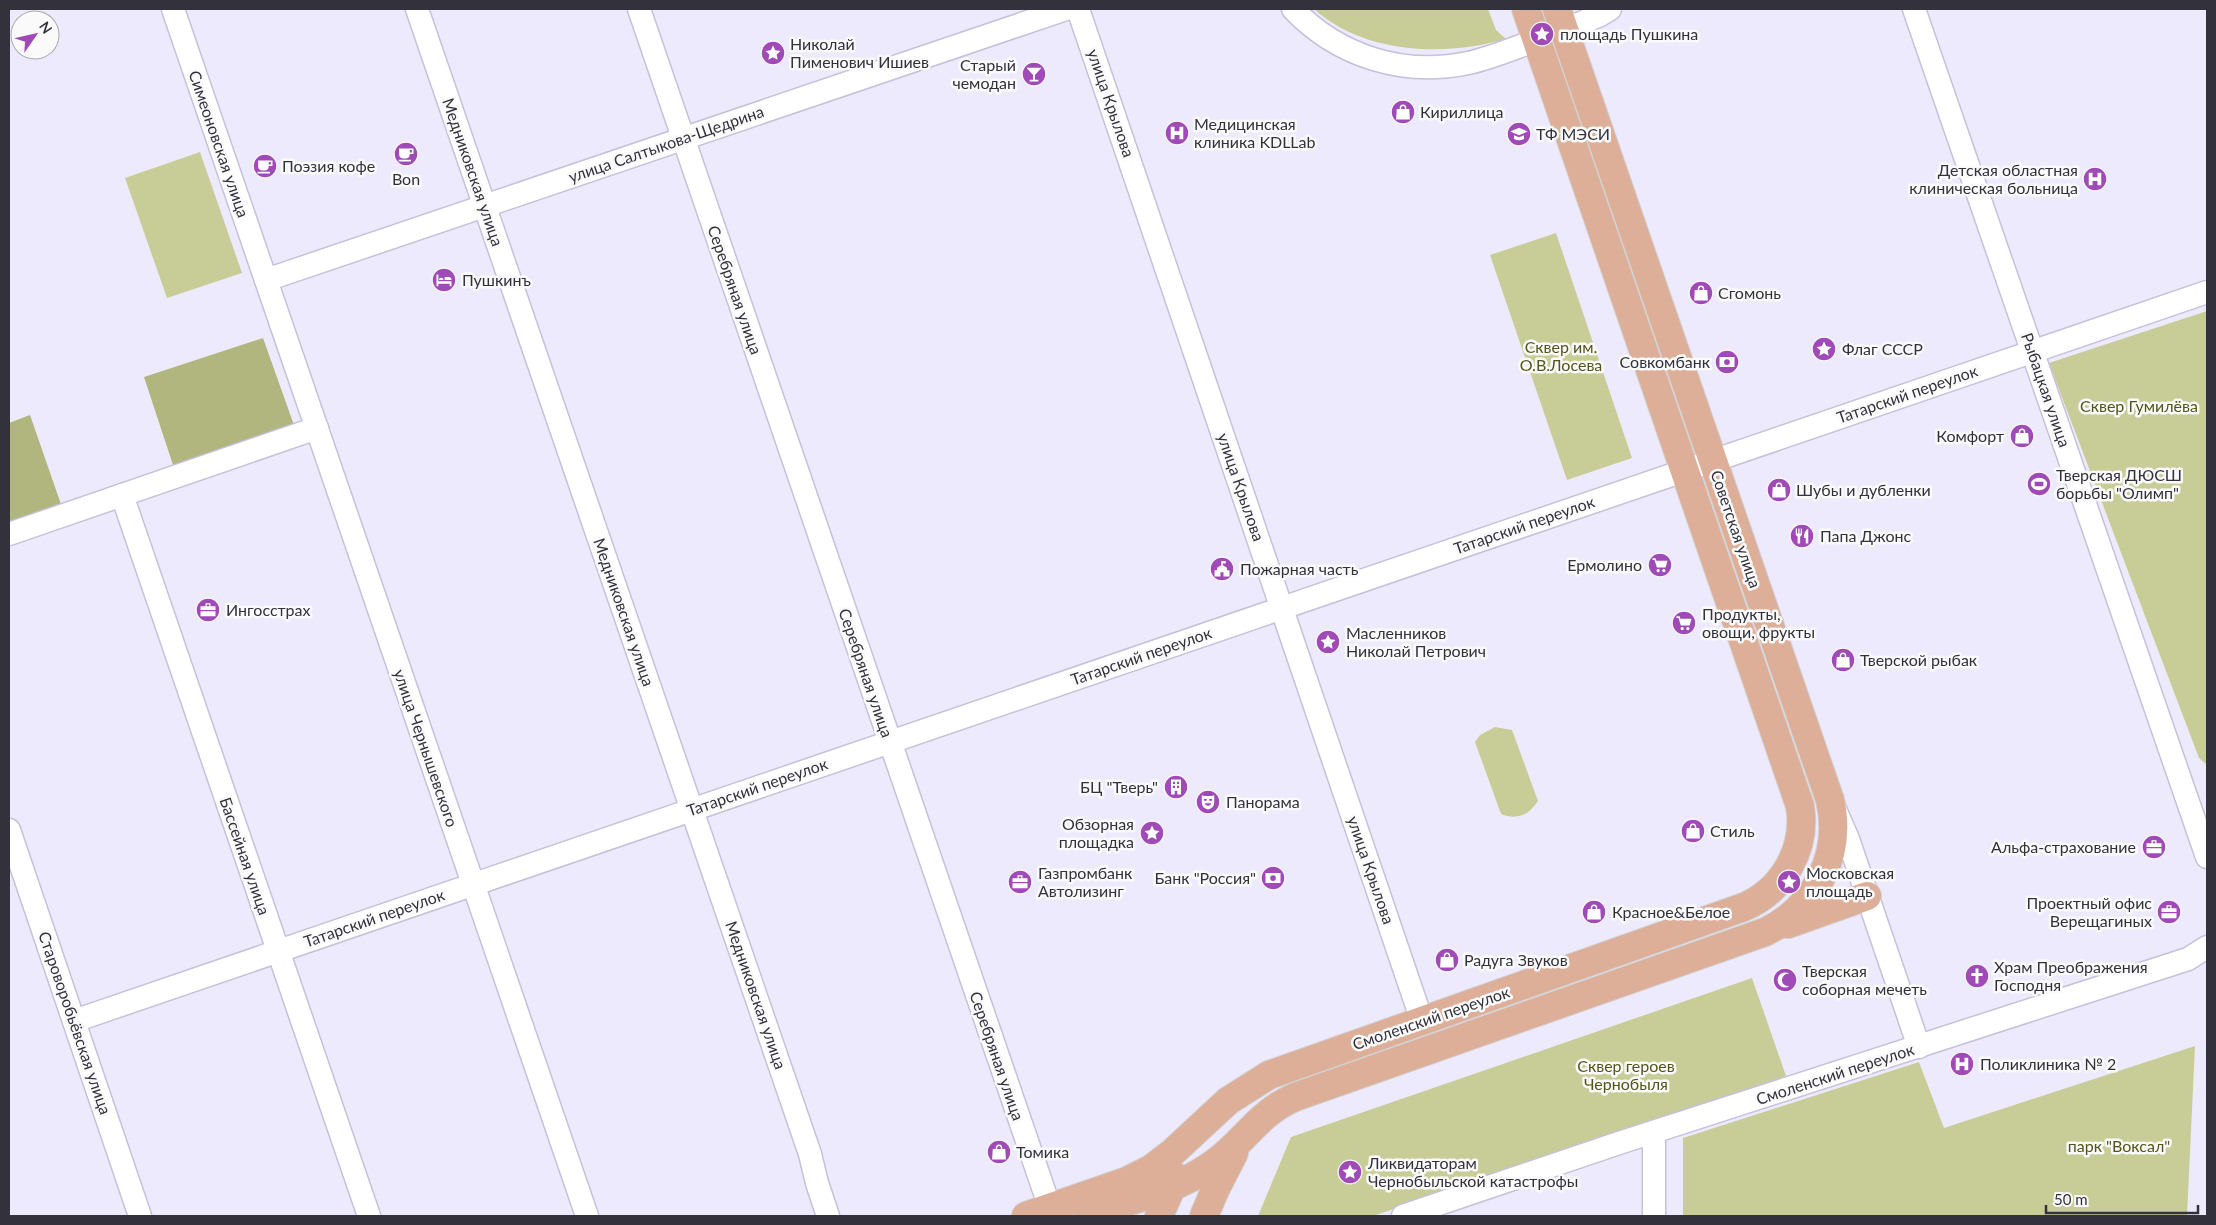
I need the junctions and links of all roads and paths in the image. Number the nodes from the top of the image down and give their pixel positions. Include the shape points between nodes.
1 (173, 9) edge
2 (418, 9) edge
3 (639, 9) edge
4 (1066, 9) edge
5 (1078, 9) edge
6 (1293, 9) edge
7 (1526, 9) edge
8 (1531, 9) edge
9 (1610, 9) edge
10 (1914, 9) edge
11 (1560, 20) edge
12 (1537, 40) junction
13 (683, 138) junction
14 (485, 205) junction
15 (266, 280) junction
16 (2207, 292) edge
17 (2032, 351) junction
18 (317, 428) junction
19 (1712, 461) junction
20 (1685, 470) junction
21 (122, 495) junction
22 (9, 534) edge
23 (1282, 608) junction
24 (890, 742) junction
25 (1830, 800) junction
26 (1800, 806) joint
27 (692, 809) junction
28 (9, 830) edge
29 (2207, 857) edge
30 (473, 884) junction
31 (1867, 896) junction
32 (1765, 932) junction
33 (2207, 948) edge
34 (278, 951) junction
35 (1420, 1016) junction
36 (74, 1021) junction
37 (1919, 1047) junction
38 (1221, 1107) junction
39 (1654, 1133) junction
40 (1243, 1136) junction
41 (1172, 1186) junction
42 (1132, 1200) junction
43 (1085, 1211) edge
44 (1038, 1212) edge
45 (140, 1216) edge
46 (369, 1216) edge
47 (587, 1216) edge
48 (828, 1216) edge
49 (1154, 1216) edge
50 (1159, 1216) edge
51 (1204, 1216) edge
52 (1403, 1216) edge
53 (1654, 1216) edge

1 - 15 street, Симеоновская улица
2 - 14 street, Медниковская улица
3 - 13 street, Серебряная улица
4 - 13 street, улица Салтыкова-Щедрина
5 - 23 street, улица Крылова
6 - 12 street via 1317,30 1347,49 1399,66 1452,66 1488,58
7 - 12 main road, Советская улица
8 - 11 main road via 1540,19
9 - 11 street
10 - 17 street, Рыбацкая улица
11 - 19 main road, Советская улица
12 - 20 main road, Советская улица
13 - 14 street, улица Салтыкова-Щедрина
13 - 24 street, Серебряная улица
14 - 15 street, улица Салтыкова-Щедрина
14 - 27 street, Медниковская улица
15 - 18 street, улица Чернышевского
16 - 17 street, Татарский переулок
17 - 19 street, Татарский переулок
17 - 29 street, Рыбацкая улица
18 - 21 street
18 - 30 street, улица Чернышевского
19 - 20 street, Татарский переулок
19 - 25 main road, Советская улица
20 - 23 street, Татарский переулок
20 - 26 main road, Советская улица
21 - 22 street
21 - 34 street, Бассейная улица
23 - 24 street, Татарский переулок
23 - 35 street, улица Крылова
24 - 27 street, Татарский переулок
24 - 44 street, Серебряная улица via 980,1008
25 - 31 street, Советская улица via 1848,838
25 - 32 main road, Смоленский переулок via 1832,847 1819,882 1796,912
26 - 35 main road, Смоленский переулок via 1800,835 1791,863 1779,881 1757,900 1728,913
27 - 30 street, Татарский переулок
27 - 48 street, Медниковская улица via 810,1154
28 - 36 street, Староворобьёвская улица
30 - 34 street, Татарский переулок
30 - 47 street, улица Чернышевского
31 - 32 main road
31 - 37 street, Советская улица
32 - 40 main road, Смоленский переулок via 1295,1097 1263,1116
33 - 37 street, Смоленский переулок via 2188,959
34 - 36 street, Татарский переулок
34 - 46 street, Бассейная улица
35 - 38 main road, Смоленский переулок via 1269,1075
36 - 45 street, Староворобьёвская улица
37 - 39 street, Смоленский переулок
38 - 41 main road via 1195,1140
38 - 43 main road, Смоленский переулок via 1172,1153
39 - 52 street, Смоленский переулок
39 - 53 street
40 - 41 main road, Смоленский переулок via 1211,1166
40 - 51 main road
41 - 42 main road, Смоленский переулок
41 - 50 main road
42 - 43 main road, Смоленский переулок
42 - 49 main road
43 - 44 main road, Смоленский переулок

